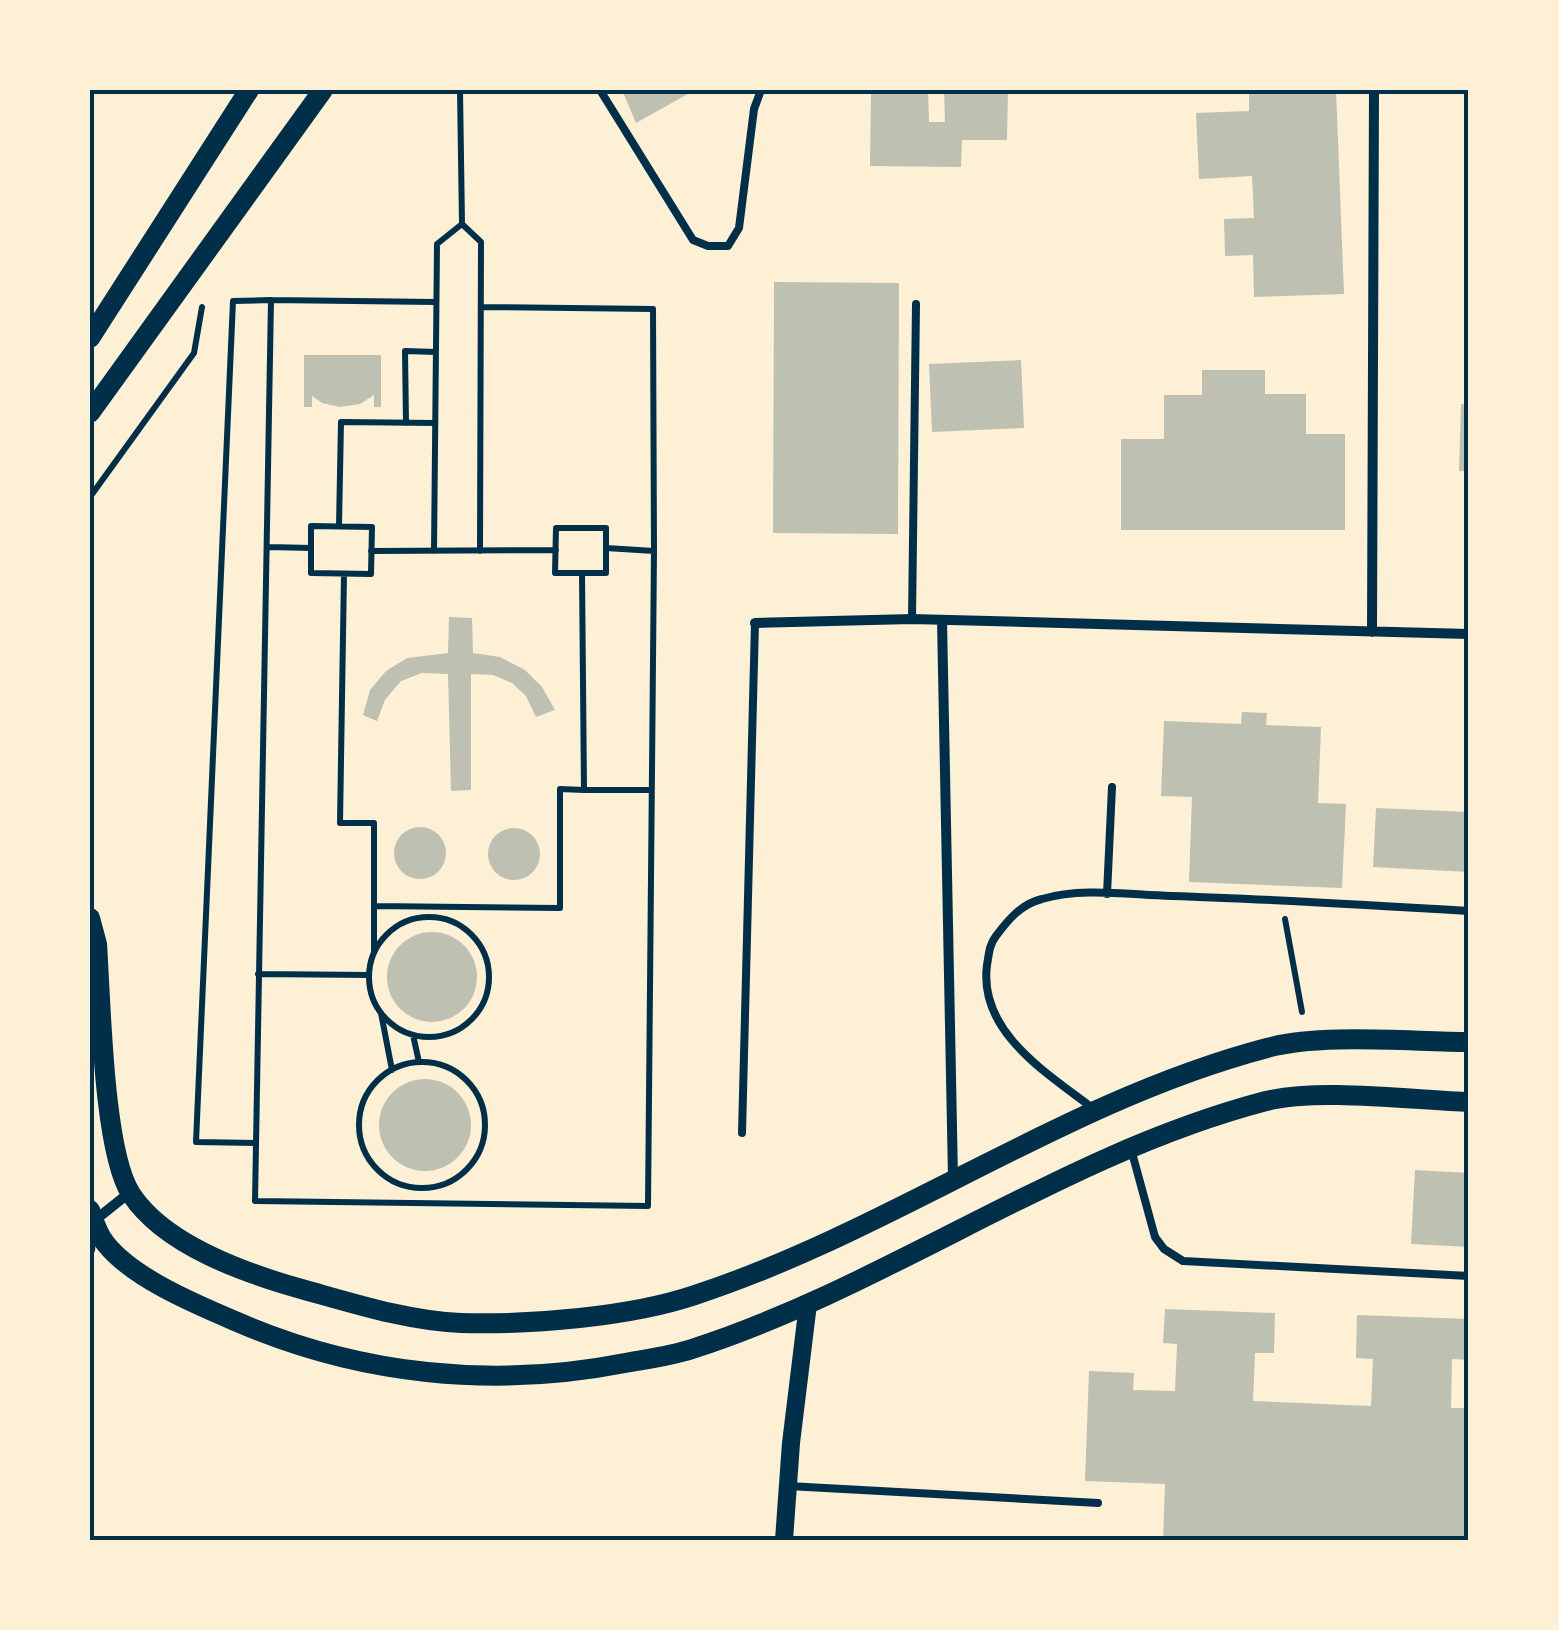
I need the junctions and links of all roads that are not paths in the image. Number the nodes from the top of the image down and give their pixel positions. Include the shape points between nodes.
1 (249, 90) edge
2 (324, 90) edge
3 (600, 90) edge
4 (761, 90) edge
5 (1374, 90) edge
6 (916, 304) dead end
7 (90, 338) edge
8 (90, 414) edge
9 (912, 619) junction
10 (942, 620) junction
11 (755, 623) joint
12 (1372, 632) junction
13 (1469, 634) edge
14 (1112, 788) dead end
15 (1107, 894) junction
16 (1469, 911) edge
17 (90, 918) edge
18 (1469, 1042) edge
19 (1469, 1102) edge
20 (1097, 1111) junction
21 (742, 1133) dead end
22 (1131, 1148) junction
23 (953, 1178) junction
24 (130, 1193) junction
25 (92, 1215) edge
26 (90, 1250) edge
27 (1469, 1276) edge
28 (808, 1304) junction
29 (788, 1486) junction
30 (1098, 1503) dead end
31 (784, 1540) edge

1 - 7 main road
2 - 8 main road
3 - 4 lane via 693,240 708,246 728,246 739,228
5 - 12 street
6 - 9 lane
9 - 10 street
9 - 11 street
10 - 12 street
10 - 23 street
11 - 21 lane
12 - 13 street
14 - 15 lane
15 - 16 lane
15 - 20 lane via 1040,899 1010,916 990,943 985,980 996,1017 1018,1050
17 - 24 main road via 114,1140
18 - 20 main road via 1272,1046
19 - 22 main road via 1270,1100
20 - 23 main road
22 - 27 lane via 1155,1237 1184,1261
22 - 28 main road
23 - 24 main road via 810,1250 692,1296 579,1319 459,1323 365,1307 260,1277 168,1234
24 - 25 street
25 - 26 street
25 - 28 main road via 105,1244 126,1262 204,1307 306,1347 424,1373 576,1373 689,1350
28 - 29 street
29 - 30 lane
29 - 31 street

